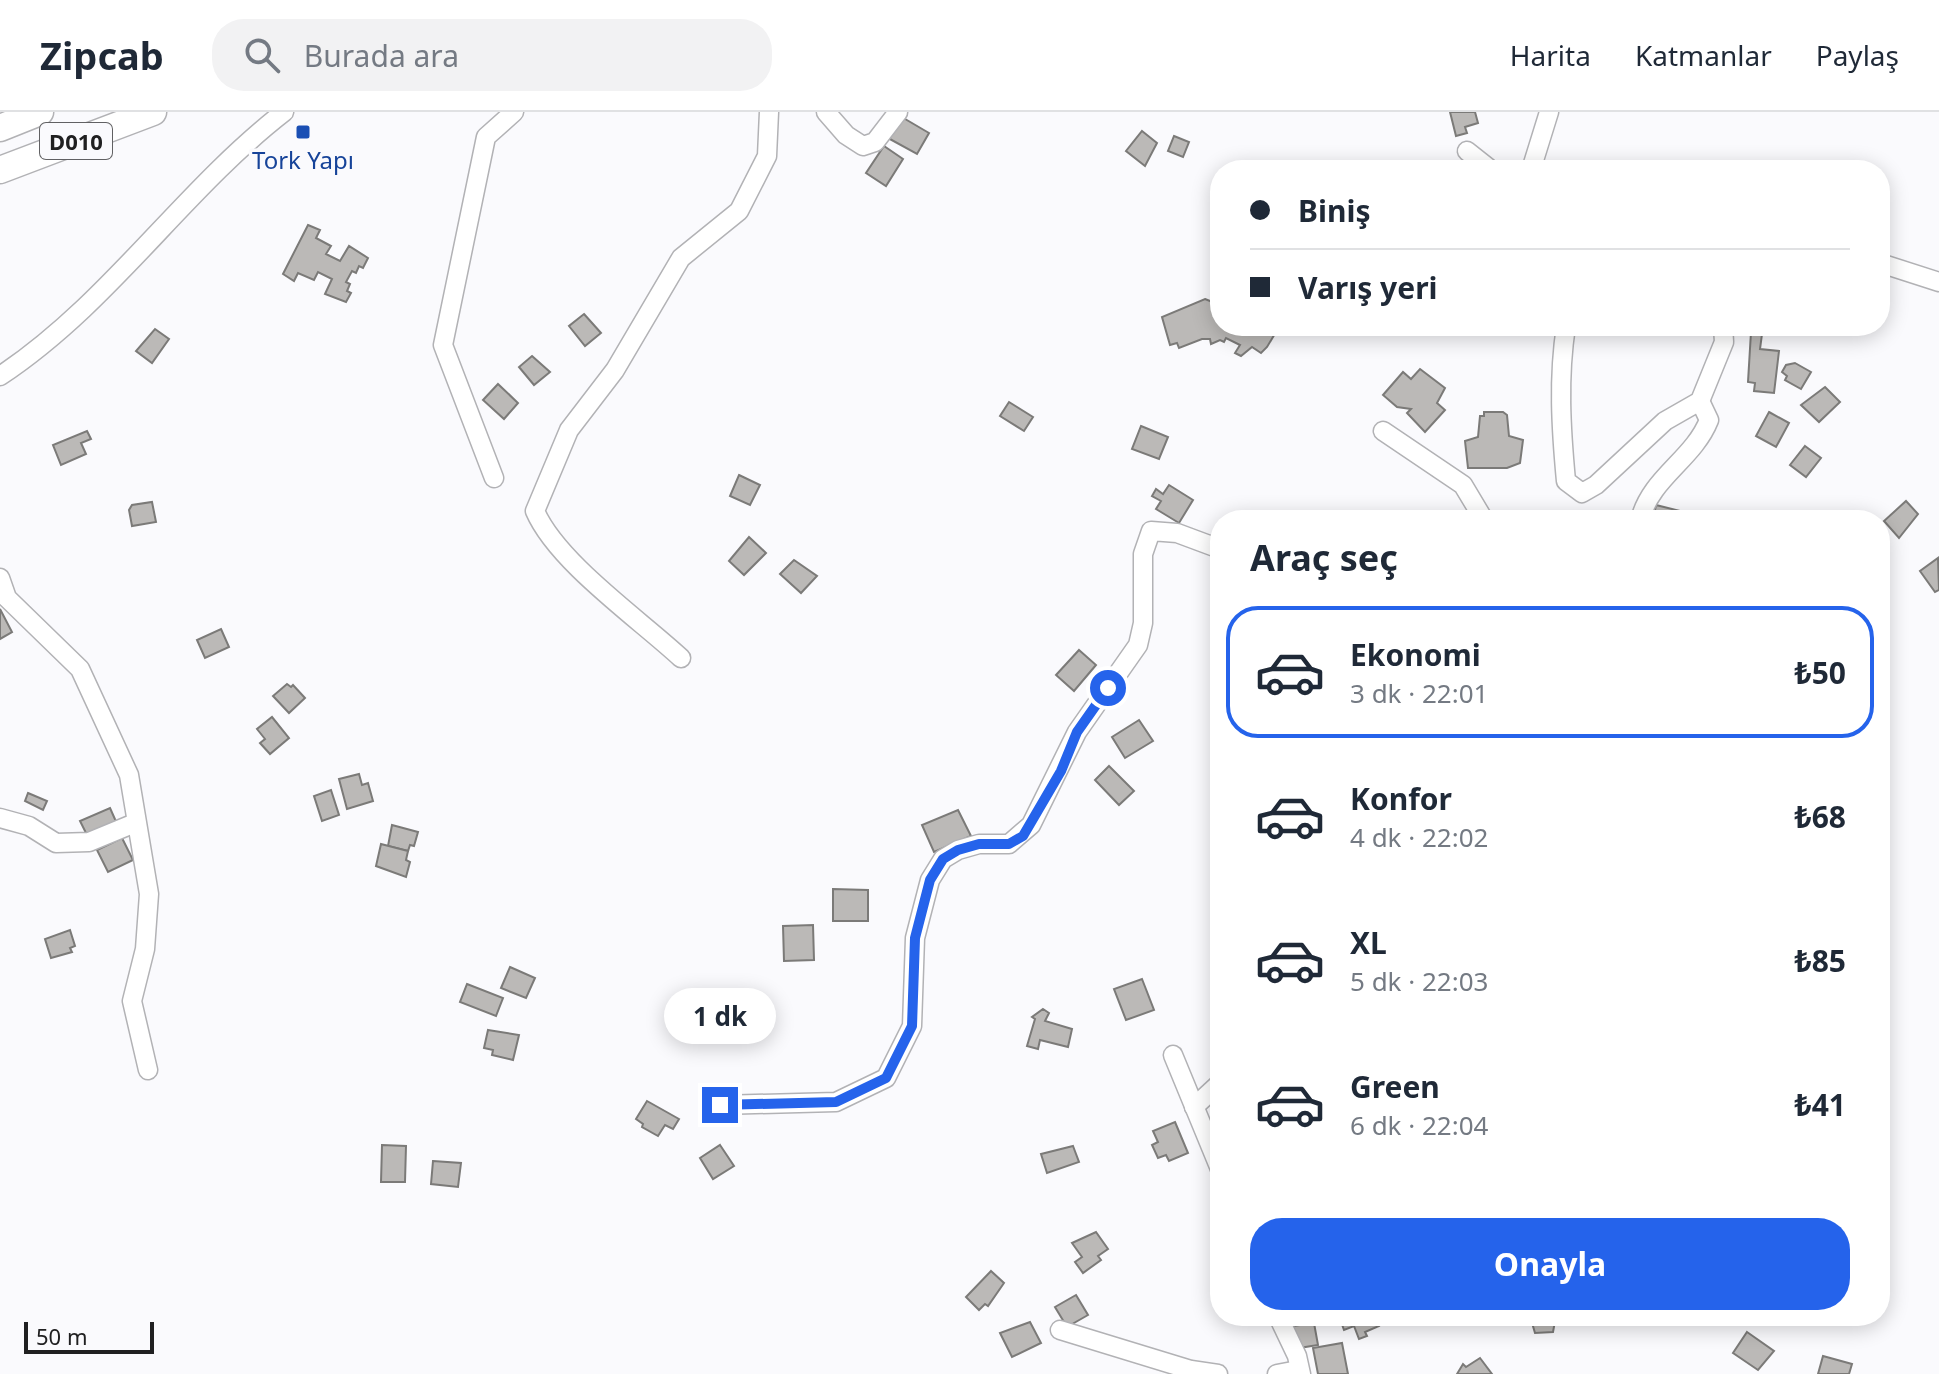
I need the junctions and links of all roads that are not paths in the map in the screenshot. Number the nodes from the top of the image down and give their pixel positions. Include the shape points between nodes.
1 (40, 112) edge
2 (153, 112) edge
3 (284, 112) edge
4 (514, 112) edge
5 (769, 112) edge
6 (826, 112) edge
7 (898, 112) edge
8 (1549, 112) edge
9 (0, 128) edge
10 (1467, 151) dead end
11 (1478, 160) edge
12 (1534, 160) edge
13 (0, 170) edge
14 (1890, 266) edge
15 (1939, 282) edge
16 (1564, 336) edge
17 (1724, 336) edge
18 (0, 376) edge
19 (1700, 401) junction
20 (1383, 431) dead end
21 (494, 478) dead end
22 (1478, 510) edge
23 (1643, 510) edge
24 (1210, 545) edge
25 (0, 578) edge
26 (681, 658) dead end
27 (0, 818) edge
28 (135, 823) junction
29 (1173, 1055) dead end
30 (148, 1070) dead end
31 (1210, 1092) edge
32 (720, 1105) dead end
33 (1194, 1107) junction
34 (1210, 1145) edge
35 (1283, 1326) edge
36 (1060, 1330) dead end
37 (1300, 1372) edge
38 (1218, 1374) edge
39 (1277, 1374) edge

1 - 9 highway, D010
2 - 13 highway, D010
3 - 18 street via 246,141 97,298
4 - 21 street via 486,137 443,345
5 - 26 street via 767,156 739,211 681,258 615,370 569,430 535,511 541,525 594,583
6 - 7 street via 863,146 875,142
8 - 12 street
10 - 11 street
14 - 15 street
16 - 19 street via 1560,411 1566,481 1574,490 1582,493 1596,485 1665,421
17 - 19 street
19 - 23 street via 1709,420 1702,437 1646,497
20 - 22 street via 1463,485
24 - 32 street via 1177,533 1151,531 1143,554 1138,645 1077,732 1031,825 1009,844 979,844 943,859 930,880 915,938 912,1026 886,1078 836,1102
25 - 28 street via 7,598 80,669 129,775
27 - 28 street via 29,826 56,843 89,842
28 - 30 street via 149,894 145,949 132,1001
29 - 33 street
31 - 33 street
33 - 34 street
35 - 37 street
36 - 38 street
37 - 39 street

